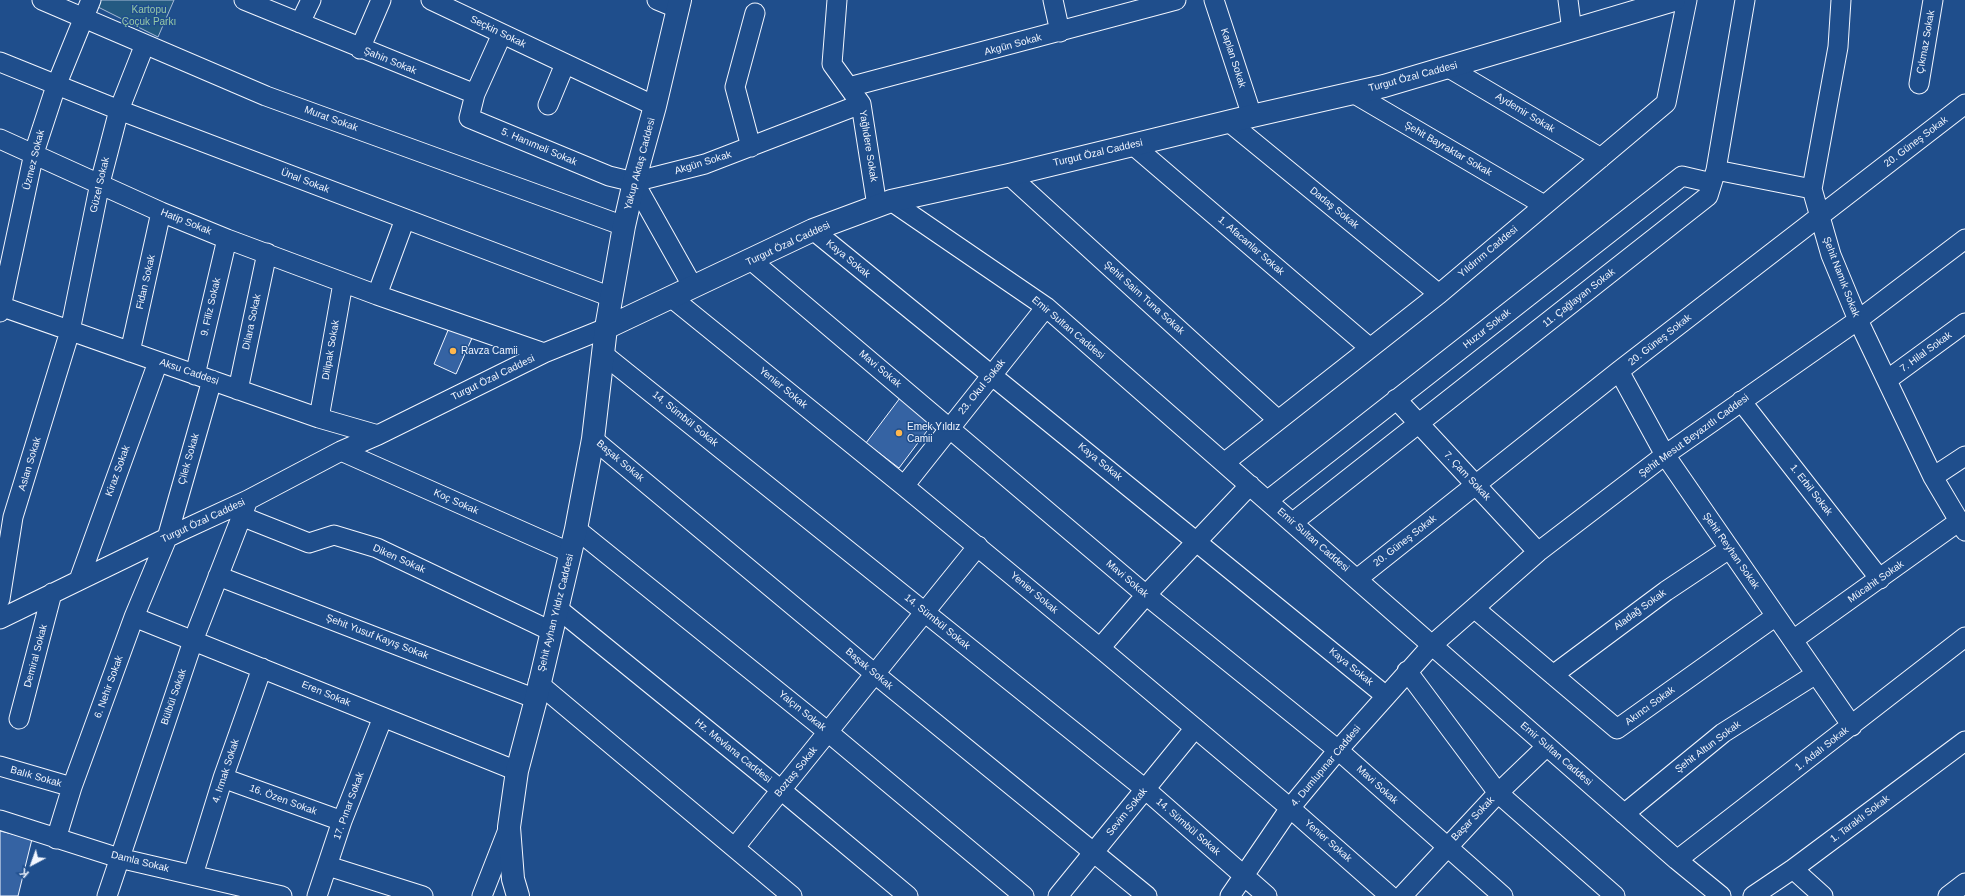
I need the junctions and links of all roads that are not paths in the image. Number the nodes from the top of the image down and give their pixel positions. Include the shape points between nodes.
1 (42, 0) edge
2 (91, 0) edge
3 (244, 0) edge
4 (311, 0) edge
5 (381, 0) edge
6 (431, 0) edge
7 (657, 0) edge
8 (837, 0) edge
9 (1053, 0) edge
10 (1176, 0) edge
11 (1214, 0) edge
12 (1568, 0) edge
13 (1674, 0) edge
14 (1687, 0) edge
15 (1745, 0) edge
16 (1840, 0) edge
17 (1933, 0) edge
18 (680, 4) edge
19 (755, 13) dead end
20 (83, 18) junction
21 (300, 24) junction
22 (1572, 30) junction
23 (1060, 32) junction
24 (502, 34) junction
25 (145, 44) junction
26 (360, 49) junction
27 (0, 62) edge
28 (565, 64) junction
29 (1450, 68) junction
30 (1919, 84) dead end
31 (56, 86) junction
32 (849, 87) junction
33 (1353, 93) junction
34 (475, 94) junction
35 (861, 104) junction
36 (1965, 104) edge
37 (548, 105) dead end
38 (656, 106) junction
39 (119, 110) junction
40 (1252, 116) junction
41 (1229, 122) junction
42 (0, 139) edge
43 (1132, 145) junction
44 (751, 147) junction
45 (34, 153) junction
46 (1601, 158) junction
47 (1009, 175) junction
48 (1714, 177) junction
49 (634, 182) junction
50 (100, 183) junction
51 (1812, 189) junction
52 (884, 204) junction
53 (1544, 205) junction
54 (161, 212) junction
55 (1818, 216) junction
56 (405, 219) junction
57 (624, 226) junction
58 (813, 230) junction
59 (227, 239) junction
60 (1965, 239) edge
61 (267, 254) junction
62 (752, 261) junction
63 (343, 283) junction
64 (693, 287) junction
65 (1439, 294) junction
66 (377, 295) junction
67 (611, 296) junction
68 (672, 298) junction
69 (1046, 307) junction
70 (1, 308) edge
71 (1858, 320) junction
72 (1965, 324) edge
73 (606, 328) junction
74 (70, 331) junction
75 (1370, 348) junction
76 (130, 352) junction
77 (544, 353) junction
78 (603, 354) junction
79 (158, 362) junction
80 (1619, 371) junction
81 (992, 375) junction
82 (204, 377) junction
83 (1887, 380) junction
84 (238, 390) junction
85 (1396, 399) junction
86 (1741, 401) junction
87 (319, 418) junction
88 (1278, 420) junction
89 (1419, 424) junction
90 (949, 428) junction
91 (378, 435) junction
92 (593, 438) junction
93 (341, 451) junction
94 (1665, 455) junction
95 (1965, 456) edge
96 (1224, 463) junction
97 (1933, 477) junction
98 (1250, 485) junction
99 (1476, 485) junction
100 (904, 486) junction
101 (1267, 501) junction
102 (245, 508) junction
103 (1292, 523) junction
104 (1962, 527) edge
105 (576, 529) junction
106 (167, 538) junction
107 (1197, 541) junction
108 (978, 546) junction
109 (1729, 549) junction
110 (1538, 552) junction
111 (571, 553) junction
112 (218, 576) junction
113 (1357, 579) junction
114 (1880, 579) junction
115 (79, 580) junction
116 (52, 593) junction
117 (1146, 595) junction
118 (0, 599) edge
119 (557, 608) junction
120 (1474, 608) junction
121 (925, 612) junction
122 (1776, 616) junction
123 (134, 617) junction
124 (0, 619) edge
125 (551, 631) junction
126 (1965, 637) edge
127 (1793, 640) junction
128 (193, 641) junction
129 (1432, 645) junction
130 (1100, 648) junction
131 (262, 668) junction
132 (1407, 671) junction
133 (875, 674) junction
134 (1816, 674) junction
135 (1553, 675) junction
136 (537, 691) junction
137 (1386, 696) junction
138 (383, 717) junction
139 (19, 719) dead end
140 (1852, 726) junction
141 (1195, 728) junction
142 (828, 732) junction
143 (1965, 741) edge
144 (1547, 746) junction
145 (1338, 750) junction
146 (0, 766) edge
147 (517, 771) junction
148 (223, 778) junction
149 (72, 787) junction
150 (1145, 789) junction
151 (781, 790) junction
152 (1498, 792) junction
153 (1290, 808) junction
154 (1624, 814) junction
155 (0, 820) edge
156 (342, 822) junction
157 (509, 827) junction
158 (56, 839) junction
159 (1447, 847) junction
160 (735, 848) junction
161 (1094, 852) junction
162 (119, 858) junction
163 (1677, 860) junction
164 (328, 866) junction
165 (1793, 869) junction
166 (193, 875) junction
167 (1243, 875) junction
168 (1719, 895) edge
169 (108, 896) edge
170 (282, 896) edge
171 (317, 896) edge
172 (423, 896) edge
173 (482, 896) edge
174 (518, 896) edge
175 (792, 896) edge
176 (908, 896) edge
177 (1024, 896) edge
178 (1058, 896) edge
179 (1147, 896) edge
180 (1230, 896) edge
181 (1267, 896) edge
182 (1390, 896) edge
183 (1402, 896) edge
184 (1503, 896) edge
185 (1615, 896) edge
186 (1753, 896) edge
187 (1823, 896) edge

1 - 20 street, Murat Sokak
2 - 20 street, Üzmez Sokak
3 - 21 street, Şahin Sokak
4 - 21 street
5 - 26 street
6 - 24 street, Seçkin Sokak
7 - 18 street
8 - 32 street, Yağlıdere Sokak via 832,64
9 - 23 street
10 - 23 street, Akgün Sokak
11 - 40 street, Kaplan Sokak
12 - 22 street
13 - 22 main road, Turgut Özal Caddesi
14 - 46 street, Yıldırım Caddesi via 1666,103
15 - 48 street, 11. Çağlayan Sokak
16 - 51 street, Şehit Namık Sokak via 1838,47
17 - 30 street, Çıkmaz Sokak
18 - 38 main road, Yakup Aktaş Caddesi
19 - 44 street via 735,87
20 - 25 street, Murat Sokak
20 - 31 street, Üzmez Sokak
21 - 26 street, Şahin Sokak
22 - 29 main road, Turgut Özal Caddesi
23 - 32 street, Akgün Sokak
24 - 28 street, Seçkin Sokak
24 - 34 street
25 - 39 street, Güzel Sokak
25 - 57 street, Murat Sokak via 266,96
26 - 34 street, Şahin Sokak
27 - 31 street, Ünal Sokak
28 - 37 street
28 - 38 street, Seçkin Sokak
29 - 33 main road, Turgut Özal Caddesi
29 - 46 street, Aydemir Sokak
31 - 39 street, Ünal Sokak
31 - 45 street, Üzmez Sokak
32 - 35 street, Yağlıdere Sokak
33 - 40 main road, Turgut Özal Caddesi
33 - 53 street, Şehit Bayraktar Sokak
34 - 49 street, 5. Hanımeli Sokak via 469,118 609,176
35 - 44 street, Akgün Sokak
35 - 52 street, Yağlıdere Sokak
36 - 55 street, 20. Güneş Sokak
38 - 49 main road, Yakup Aktaş Caddesi
39 - 50 street, Güzel Sokak
39 - 56 street, Ünal Sokak
40 - 41 main road, Turgut Özal Caddesi
41 - 43 main road, Turgut Özal Caddesi
41 - 65 street, Dadaş Sokak
42 - 45 street, Hatip Sokak
43 - 47 main road, Turgut Özal Caddesi
43 - 75 street, 1. Afacanlar Sokak
44 - 49 street, Akgün Sokak via 705,164
45 - 50 street, Hatip Sokak
45 - 70 street, Üzmez Sokak
46 - 53 street, Yıldırım Caddesi
47 - 52 main road, Turgut Özal Caddesi
47 - 88 street, Şehit Saim Tuna Sokak
48 - 51 street
48 - 85 street, Huzur Sokak via 1682,176
48 - 89 street, 11. Çağlayan Sokak via 1708,196
49 - 57 main road, Yakup Aktaş Caddesi
49 - 64 street
50 - 54 street, Hatip Sokak
50 - 74 street, Güzel Sokak
51 - 55 street, Şehit Namık Sokak
52 - 58 main road, Turgut Özal Caddesi
52 - 69 street, Emir Sultan Caddesi
53 - 65 street, Yıldırım Caddesi
54 - 59 street, Hatip Sokak
54 - 76 street, Fidan Sokak
55 - 71 street, Şehit Namık Sokak
55 - 80 street, 20. Güneş Sokak
56 - 66 street
56 - 67 street, Ünal Sokak
57 - 67 main road, Yakup Aktaş Caddesi
58 - 62 main road, Turgut Özal Caddesi
58 - 81 street, Kaya Sokak
59 - 61 street, Hatip Sokak
59 - 82 street, 9. Filiz Sokak
60 - 71 street, Şehit Mesut Beyazıtlı Caddesi
61 - 63 street, Hatip Sokak
61 - 84 street, Dilara Sokak
62 - 64 main road, Turgut Özal Caddesi
62 - 90 street, Mavi Sokak
63 - 66 street, Hatip Sokak
63 - 87 street, Dilipak Sokak
64 - 68 main road, Turgut Özal Caddesi
65 - 75 street, Yıldırım Caddesi
66 - 77 street, Hatip Sokak
67 - 73 main road, Yakup Aktaş Caddesi
68 - 73 main road, Turgut Özal Caddesi
68 - 100 street, Yenier Sokak
69 - 81 street, 23. Okul Sokak
69 - 96 street, Emir Sultan Caddesi
70 - 74 street, Aksu Caddesi
71 - 83 street, Şehit Namık Sokak
71 - 86 street, Şehit Mesut Beyazıtlı Caddesi
72 - 83 street, 7. Hilal Sokak
73 - 77 street, Turgut Özal Caddesi
73 - 78 main road, Şehit Ayhan Yıldız Caddesi
74 - 76 street, Aksu Caddesi
74 - 118 street, Aslan Sokak via 13,517
75 - 88 street, Yıldırım Caddesi
76 - 79 street, Aksu Caddesi
77 - 91 street, Turgut Özal Caddesi
78 - 92 main road, Şehit Ayhan Yıldız Caddesi
78 - 121 street, 14. Sümbül Sokak
79 - 82 street, Aksu Caddesi
79 - 115 street, Kiraz Sokak
80 - 94 street, Şehit Reyhan Sokak
80 - 99 street, 20. Güneş Sokak
81 - 90 street, 23. Okul Sokak
81 - 107 street, Kaya Sokak
82 - 84 street, Aksu Caddesi
82 - 106 street, Çilek Sokak
83 - 97 street, Şehit Namık Sokak
84 - 87 street, Aksu Caddesi
85 - 89 street, 7. Çam Sokak
85 - 101 street, Huzur Sokak
86 - 94 street, Şehit Mesut Beyazıtlı Caddesi
86 - 114 street, 1. Erbil Sokak
87 - 91 street, Aksu Caddesi
88 - 96 street, Yıldırım Caddesi
89 - 99 street, 7. Çam Sokak
89 - 103 street, 11. Çağlayan Sokak
90 - 100 street, 23. Okul Sokak
90 - 117 street, Mavi Sokak
91 - 93 street, Turgut Özal Caddesi
92 - 105 main road, Şehit Ayhan Yıldız Caddesi
92 - 133 street, Başak Sokak
93 - 102 street, Turgut Özal Caddesi
93 - 111 street, Koç Sokak
94 - 109 street, Şehit Reyhan Sokak
94 - 110 street, Şehit Mesut Beyazıtlı Caddesi
95 - 97 street
96 - 98 street, Emir Sultan Caddesi
97 - 104 street, Şehit Namık Sokak
98 - 101 street, Emir Sultan Caddesi
98 - 107 street
99 - 110 street, 7. Çam Sokak
99 - 113 street, 20. Güneş Sokak
100 - 108 street, Yenier Sokak
101 - 103 street, Emir Sultan Caddesi
102 - 106 street, Turgut Özal Caddesi
102 - 112 street, Bülbül Sokak
102 - 125 street, Diken Sokak via 309,543 334,535 378,548
103 - 113 street, Emir Sultan Caddesi
104 - 114 street, Mücahit Sokak
105 - 111 main road, Şehit Ayhan Yıldız Caddesi
105 - 142 street, Yalçın Sokak
106 - 115 street, Turgut Özal Caddesi
106 - 123 street, 6. Nehir Sokak
107 - 117 street
107 - 137 street, Kaya Sokak
108 - 121 street, Boztaş Sokak
108 - 130 street, Yenier Sokak
109 - 122 street, Şehit Reyhan Sokak
109 - 135 street, Aladağ Sokak via 1666,591
110 - 120 street, Şehit Mesut Beyazıtlı Caddesi
111 - 119 main road, Şehit Ayhan Yıldız Caddesi
112 - 128 street, Bülbül Sokak
112 - 136 street, Şehit Yusuf Kayış Sokak
113 - 129 street, Emir Sultan Caddesi
114 - 127 street, Mücahit Sokak
115 - 116 street, Turgut Özal Caddesi
116 - 124 street, Turgut Özal Caddesi
116 - 139 street, Demiral Sokak
117 - 130 street
117 - 145 street, Mavi Sokak
119 - 125 main road, Şehit Ayhan Yıldız Caddesi
119 - 151 street, Hz. Mevlana Caddesi
120 - 129 street, Şehit Mesut Beyazıtlı Caddesi
120 - 135 street, Akıncı Sokak
121 - 133 street, Boztaş Sokak
121 - 150 street, 14. Sümbül Sokak
122 - 127 street, Şehit Reyhan Sokak
122 - 135 street, Akıncı Sokak via 1617,729
123 - 128 street, Eren Sokak
123 - 149 street, 6. Nehir Sokak
125 - 136 main road, Şehit Ayhan Yıldız Caddesi
126 - 140 street, 1. Adalı Sokak
127 - 134 street, Şehit Reyhan Sokak
128 - 131 street, Eren Sokak
128 - 162 street, Bülbül Sokak
129 - 132 street, 4. Dumlupınar Caddesi
129 - 144 street, Emir Sultan Caddesi
130 - 141 street, Yenier Sokak
131 - 138 street, Eren Sokak
131 - 148 street, 4. Irmak Sokak
132 - 137 street, 4. Dumlupınar Caddesi
132 - 152 street
133 - 142 street, Boztaş Sokak
133 - 161 street, Başak Sokak
134 - 140 street, Şehit Reyhan Sokak
134 - 154 street, Şehit Altun Sokak via 1723,733
136 - 147 main road, Şehit Ayhan Yıldız Caddesi
136 - 160 street, Şehit Yusuf Kayış Sokak
137 - 145 street, 4. Dumlupınar Caddesi
138 - 147 street, Eren Sokak
138 - 156 street, 17. Pınar Sokak
140 - 163 street, 1. Adalı Sokak
141 - 150 street, Sevim Sokak
141 - 153 street, Yenier Sokak
142 - 151 street, Boztaş Sokak
142 - 177 street, Yalçın Sokak
143 - 165 street, 1. Taraklı Sokak
144 - 152 street, Başar Sokak
144 - 154 street, Emir Sultan Caddesi
145 - 153 street, 4. Dumlupınar Caddesi
145 - 159 street, Mavi Sokak
146 - 149 street, Balık Sokak
147 - 157 main road, Şehit Ayhan Yıldız Caddesi
148 - 156 street, 16. Özen Sokak
148 - 166 street, 4. Irmak Sokak
149 - 158 street, 6. Nehir Sokak
150 - 161 street, Sevim Sokak
150 - 167 street, 14. Sümbül Sokak
151 - 160 street, Boztaş Sokak
151 - 176 street, Hz. Mevlana Caddesi
152 - 159 street, Başar Sokak
152 - 185 street
153 - 167 street, 4. Dumlupınar Caddesi
153 - 182 street, Yenier Sokak
154 - 163 street, Emir Sultan Caddesi
155 - 158 street, Damla Sokak
156 - 164 street, 17. Pınar Sokak
157 - 173 street
157 - 174 main road, Şehit Ayhan Yıldız Caddesi via 513,879
158 - 162 street, Damla Sokak
159 - 183 street, Başar Sokak
159 - 184 street, Mavi Sokak
160 - 175 street, Şehit Yusuf Kayış Sokak
161 - 178 street, Sevim Sokak
161 - 179 street, Başak Sokak
162 - 166 street, Damla Sokak
162 - 169 street, Bülbül Sokak
163 - 168 street, Emir Sultan Caddesi
164 - 171 street, 17. Pınar Sokak
164 - 172 street
165 - 186 street, 1. Taraklı Sokak
165 - 187 street
166 - 170 street, Damla Sokak
167 - 180 street, 4. Dumlupınar Caddesi
167 - 181 street, 14. Sümbül Sokak

